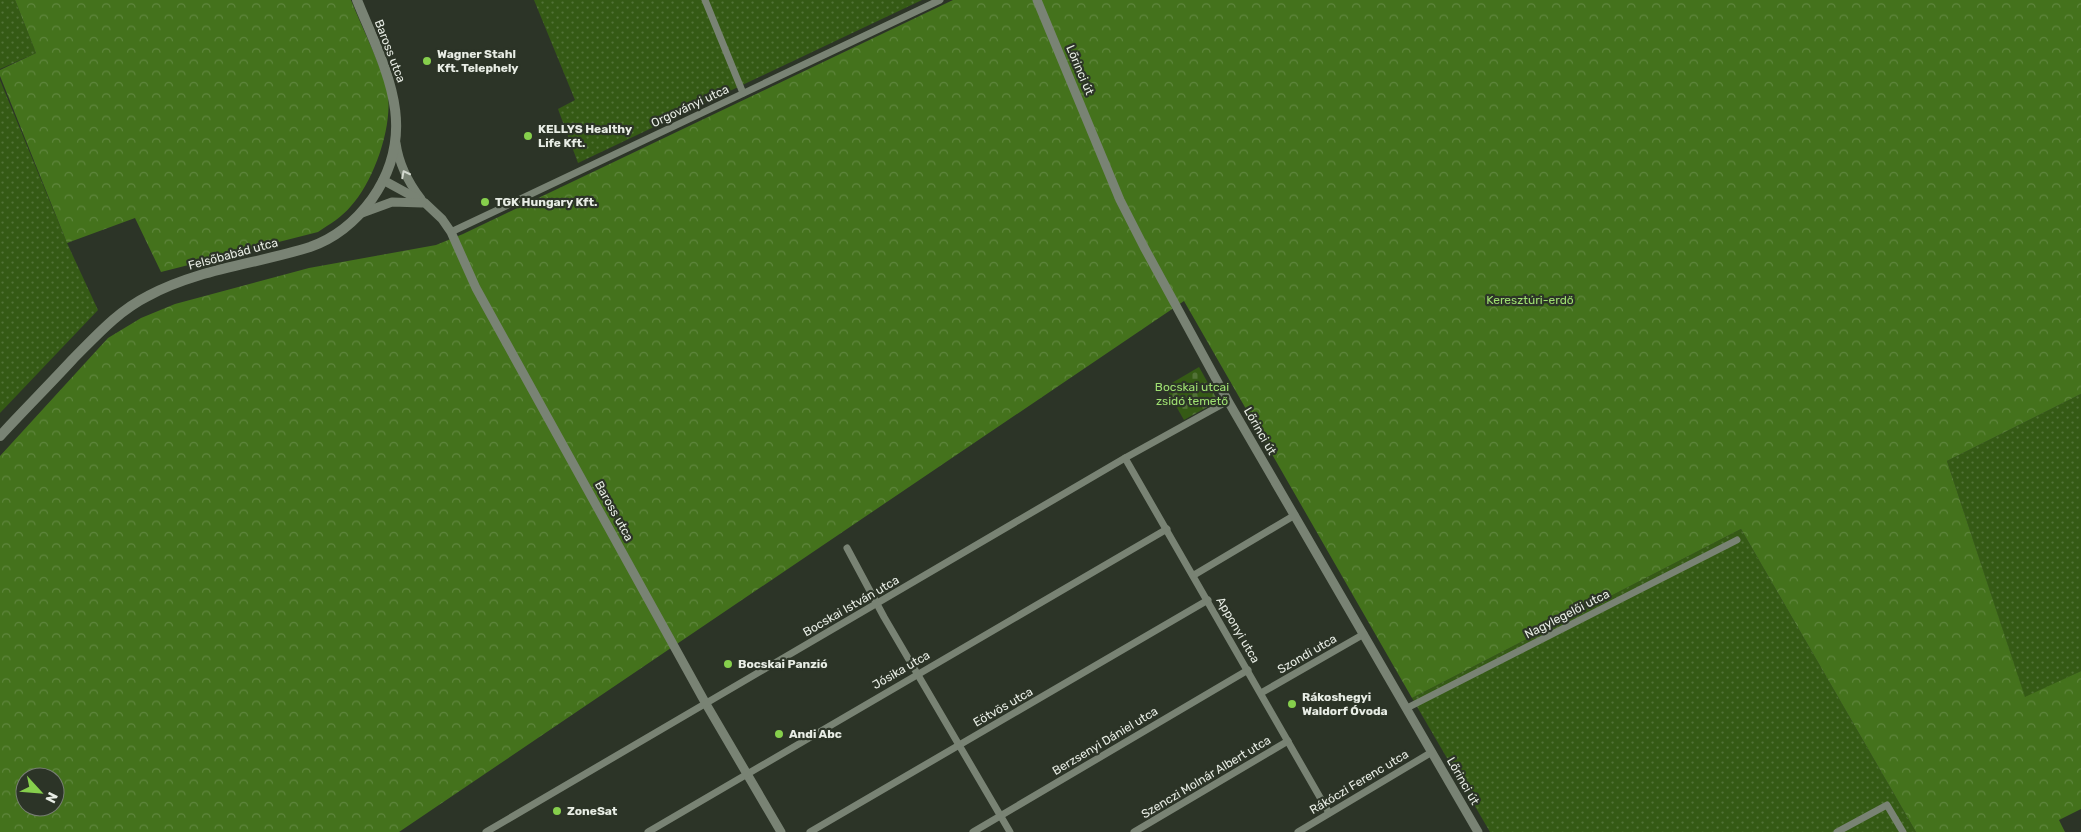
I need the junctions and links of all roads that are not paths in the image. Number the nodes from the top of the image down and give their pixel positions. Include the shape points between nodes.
1 (357, 0) edge
2 (705, 0) edge
3 (940, 0) edge
4 (1037, 0) edge
5 (744, 93) junction
6 (395, 142) junction
7 (383, 180) junction
8 (424, 203) junction
9 (362, 213) junction
10 (451, 232) junction
11 (1228, 401) junction
12 (0, 436) edge
13 (1125, 458) junction
14 (1295, 515) junction
15 (1167, 529) junction
16 (1736, 540) dead end
17 (848, 548) dead end
18 (1194, 575) junction
19 (1208, 600) junction
20 (878, 603) junction
21 (1364, 634) junction
22 (1248, 670) junction
23 (918, 674) junction
24 (1261, 693) junction
25 (706, 704) junction
26 (1407, 708) junction
27 (1288, 741) junction
28 (960, 745) junction
29 (1432, 752) junction
30 (747, 774) junction
31 (1329, 813) junction
32 (1001, 816) junction
33 (486, 832) edge
34 (648, 832) edge
35 (781, 832) edge
36 (810, 832) edge
37 (974, 832) edge
38 (1010, 832) edge
39 (1134, 832) edge
40 (1298, 832) edge
41 (1478, 832) edge
42 (1837, 832) edge
43 (1903, 832) edge

1 - 6 main road, Baross utca via 389,78 397,116
2 - 5 street
3 - 5 street, Orgoványi utca
4 - 11 street, Lőrinci út via 1120,200
5 - 10 street, Orgoványi utca
6 - 7 main road, Baross utca
8 -> 6 street, Baross utca via 404,171
7 - 8 street, Baross utca
7 - 9 main road, Felsőbabád utca
8 - 9 street via 392,202
8 - 10 street, Baross utca via 435,211
9 - 12 main road, Felsőbabád utca via 340,232 312,246 196,275 134,304 110,322
10 - 25 street, Baross utca via 476,288
11 - 13 street, Bocskai István utca
11 - 14 street, Lőrinci út
13 - 15 street, Apponyi utca
13 - 20 street, Bocskai István utca
14 - 18 street
14 - 21 street, Lőrinci út
15 - 18 street, Apponyi utca
15 - 23 street, Jósika utca
16 - 26 street, Nagylegelői utca
17 - 20 street
18 - 19 street, Apponyi utca
19 - 22 street, Apponyi utca
19 - 28 street, Eötvös utca
20 - 23 street
20 - 25 street, Bocskai István utca
21 - 24 street, Szondi utca
21 - 26 street, Lőrinci út
22 - 24 street, Apponyi utca
22 - 32 street, Berzsenyi Dániel utca
23 - 28 street
23 - 30 street, Jósika utca
24 - 27 street, Apponyi utca
25 - 30 street, Baross utca
25 - 33 street, Bocskai István utca
26 - 29 street, Lőrinci út
27 - 31 street, Apponyi utca
27 - 39 street, Szenczi Molnár Albert utca
28 - 32 street
28 - 36 street, Eötvös utca
29 - 31 street, Rákóczi Ferenc utca
29 - 41 street, Lőrinci út
30 - 34 street, Jósika utca
30 - 35 street, Baross utca
31 - 40 street, Rákóczi Ferenc utca
32 - 37 street, Berzsenyi Dániel utca
32 - 38 street
42 - 43 street via 1887,805

